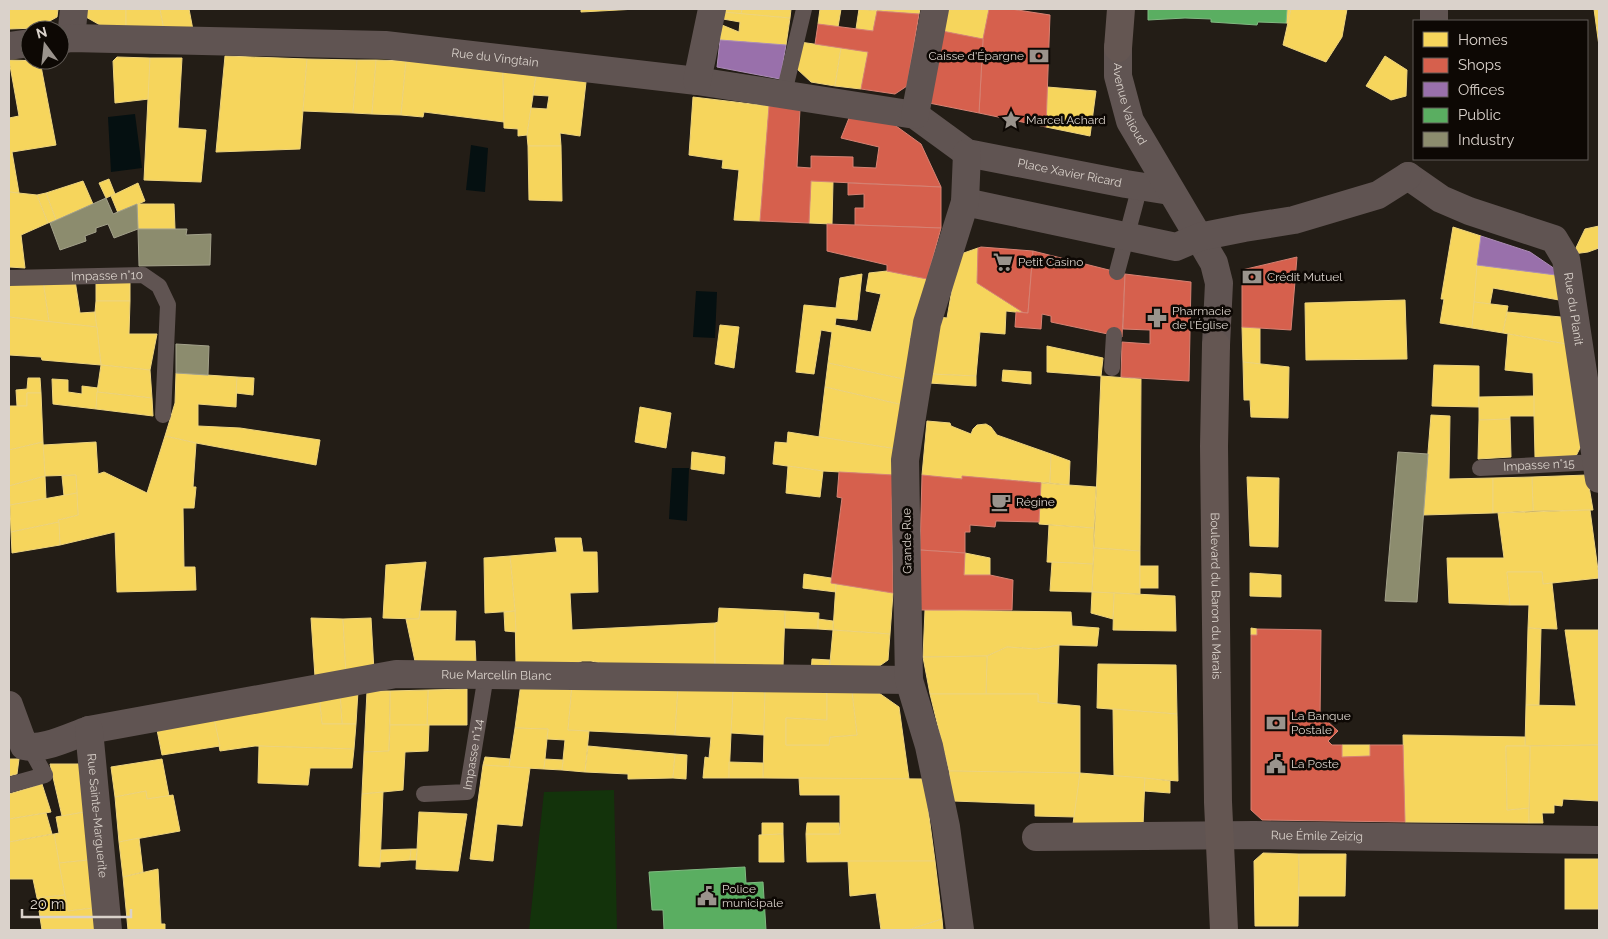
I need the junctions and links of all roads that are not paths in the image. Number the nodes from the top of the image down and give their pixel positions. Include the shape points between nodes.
1 (74, 9) edge
2 (712, 9) edge
3 (804, 9) edge
4 (935, 9) edge
5 (1121, 9) edge
6 (70, 24) edge
7 (70, 39) edge
8 (1118, 48) joint
9 (696, 81) junction
10 (784, 93) junction
11 (920, 119) junction
12 (967, 153) junction
13 (1412, 167) edge
14 (1140, 186) junction
15 (1170, 191) junction
16 (965, 202) junction
17 (1127, 237) junction
18 (1199, 237) junction
19 (1117, 272) dead end
20 (9, 278) edge
21 (1114, 335) dead end
22 (1216, 345) joint
23 (1112, 368) dead end
24 (163, 416) dead end
25 (1480, 468) dead end
26 (1598, 471) edge
27 (486, 675) junction
28 (909, 680) junction
29 (9, 705) edge
30 (88, 730) junction
31 (30, 748) junction
32 (9, 785) edge
33 (424, 794) dead end
34 (1218, 835) junction
35 (1036, 837) dead end
36 (1599, 840) edge
37 (108, 930) edge
38 (960, 930) edge
39 (1224, 930) edge

1 - 6 street
2 - 9 street
3 - 10 lane
4 - 11 street
5 - 8 main road, Avenue Valioud
7 - 9 street, Rue du Vingtain via 385,45
8 - 15 street, Avenue Valioud via 1118,76 1130,121
9 - 10 street, Rue du Vingtain
10 - 11 street, Rue du Vingtain
11 - 12 street, Place Xavier Ricard
12 - 14 street, Place Xavier Ricard
12 - 16 street, Grande Rue
13 - 18 street via 1378,195 1294,220
13 - 26 street, Rue du Planit via 1441,199 1554,239 1566,259
14 - 15 street, Place Xavier Ricard
14 - 17 lane
15 - 18 street
16 - 17 street
16 - 28 street, Grande Rue via 927,323 905,460
17 - 18 street via 1176,247
17 - 19 lane
18 - 22 street, Boulevard du Baron du Marais via 1214,263 1219,283
20 - 24 lane, Impasse n°10 via 142,275 158,286 168,306
21 - 23 lane
22 - 34 main road, Boulevard du Baron du Marais
25 - 26 lane, Impasse n°15
27 - 28 street, Rue Marcellin Blanc
27 - 30 street, Rue Marcellin Blanc via 396,674
27 - 33 lane, Impasse n°14 via 467,792
28 - 38 street, Grande Rue via 929,746 946,827
29 - 31 street via 24,746
30 - 31 street, Rue Marcellin Blanc
30 - 37 street, Rue Sainte-Marguerite
31 - 32 lane via 45,775
34 - 35 street, Rue Émile Zeizig
34 - 36 street, Rue Émile Zeizig
34 - 39 main road, Boulevard du Baron du Marais

